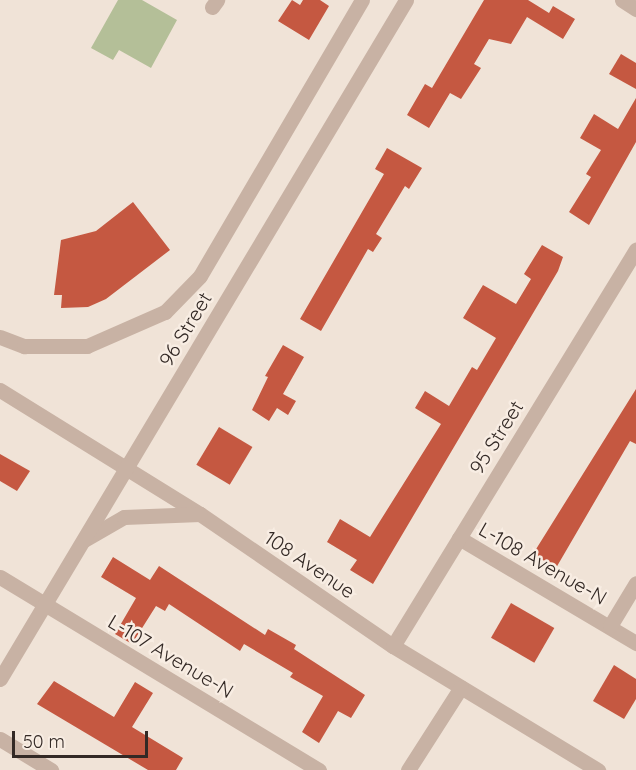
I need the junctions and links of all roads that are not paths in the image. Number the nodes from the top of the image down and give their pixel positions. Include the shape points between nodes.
1 (362, 0) edge
2 (406, 0) edge
3 (622, 0) edge
4 (636, 9) edge
5 (636, 250) edge
6 (631, 268) edge
7 (0, 337) edge
8 (0, 390) edge
9 (126, 469) junction
10 (200, 514) junction
11 (459, 538) junction
12 (81, 541) junction
13 (0, 577) edge
14 (636, 583) edge
15 (44, 604) junction
16 (610, 626) junction
17 (636, 643) edge
18 (393, 646) junction
19 (0, 679) edge
20 (460, 687) junction
21 (0, 740) edge
22 (51, 770) edge
23 (320, 770) edge
24 (408, 770) edge
25 (598, 770) edge

1 - 7 street, 96 Street via 200,276 165,312 87,346 24,346
2 - 9 street, 96 Street
3 - 4 street
5 - 6 street, 95 Street
6 - 11 street, 95 Street
8 - 9 street, 108 Avenue
9 - 10 street, 108 Avenue
9 - 12 street, 96 Street
10 - 12 street via 124,517
10 - 18 street, 108 Avenue
11 - 16 street, L-108 Avenue-N
11 - 18 street, 95 Street
12 - 15 street, 96 Street
13 - 15 street, L-107 Avenue-N
14 - 16 street
15 - 19 street, 96 Street
15 - 23 street, L-107 Avenue-N
16 - 17 street, L-108 Avenue-N
18 - 20 street, 108 Avenue
20 - 24 street
20 - 25 street, 108 Avenue
21 - 22 street

